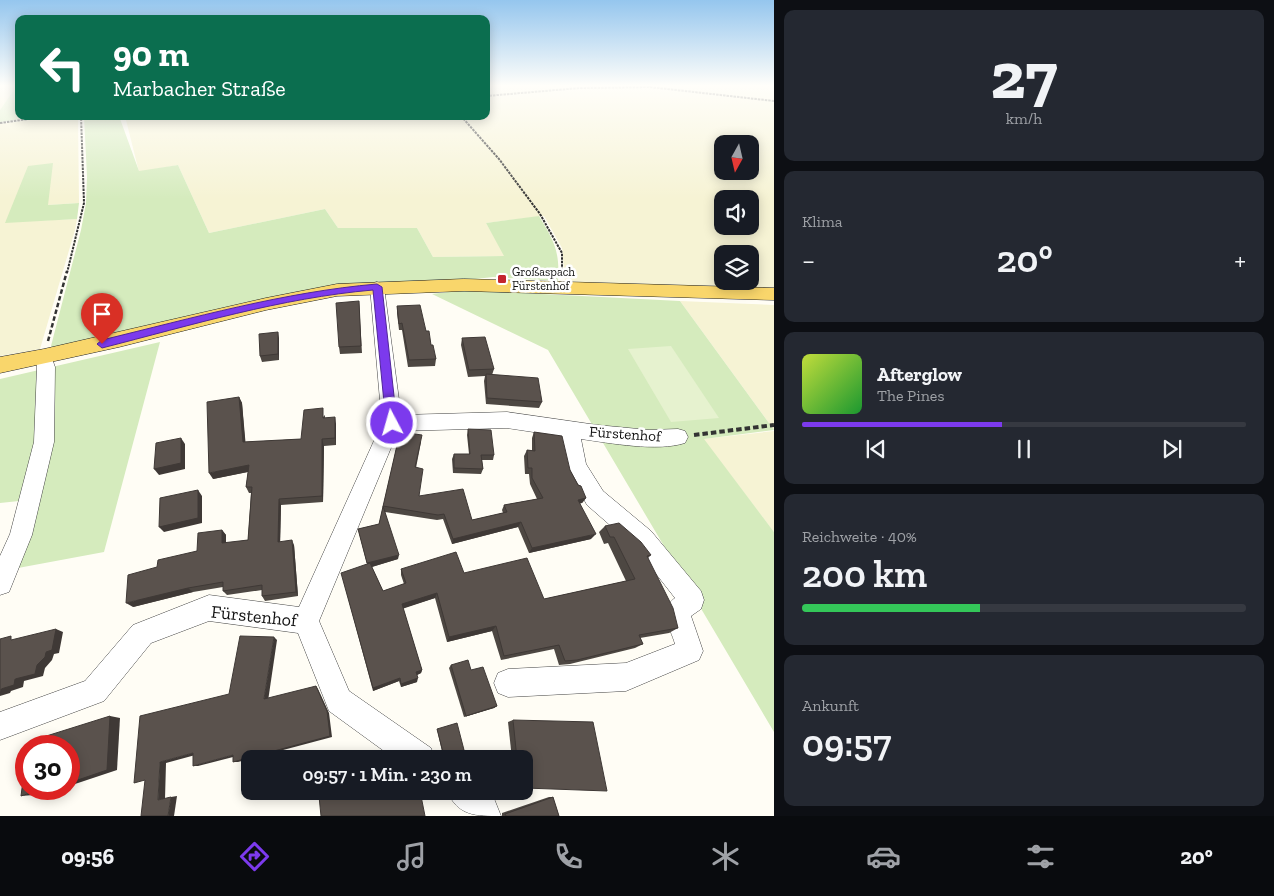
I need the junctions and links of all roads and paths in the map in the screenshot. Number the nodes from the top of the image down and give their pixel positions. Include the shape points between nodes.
1 (81, 123) edge
2 (467, 123) edge
3 (377, 287) junction
4 (563, 287) junction
5 (774, 294) edge
6 (44, 357) junction
7 (0, 365) edge
8 (392, 423) junction
9 (774, 425) edge
10 (569, 429) junction
11 (678, 436) joint
12 (0, 583) edge
13 (306, 621) junction
14 (508, 683) dead end
15 (0, 726) edge
16 (407, 750) edge
17 (473, 800) edge
18 (485, 816) edge

1 - 6 path via 84,203
2 - 4 path via 499,159 552,233 562,254
3 - 4 main road
3 - 6 main road via 337,290 266,304
3 - 8 street, Fürstenhof
4 - 5 main road
6 - 7 main road
6 - 12 street via 44,442 21,535
8 - 10 street, Fürstenhof via 507,420
8 - 13 street, Fürstenhof
9 - 11 path
10 - 11 street, Fürstenhof via 649,438
10 - 14 street via 576,466 595,498 643,539 692,600 677,611 690,651 626,676
13 - 15 street, Fürstenhof via 209,608 142,634 94,691
13 - 16 street, Fürstenhof via 339,701
17 - 18 street via 482,807

